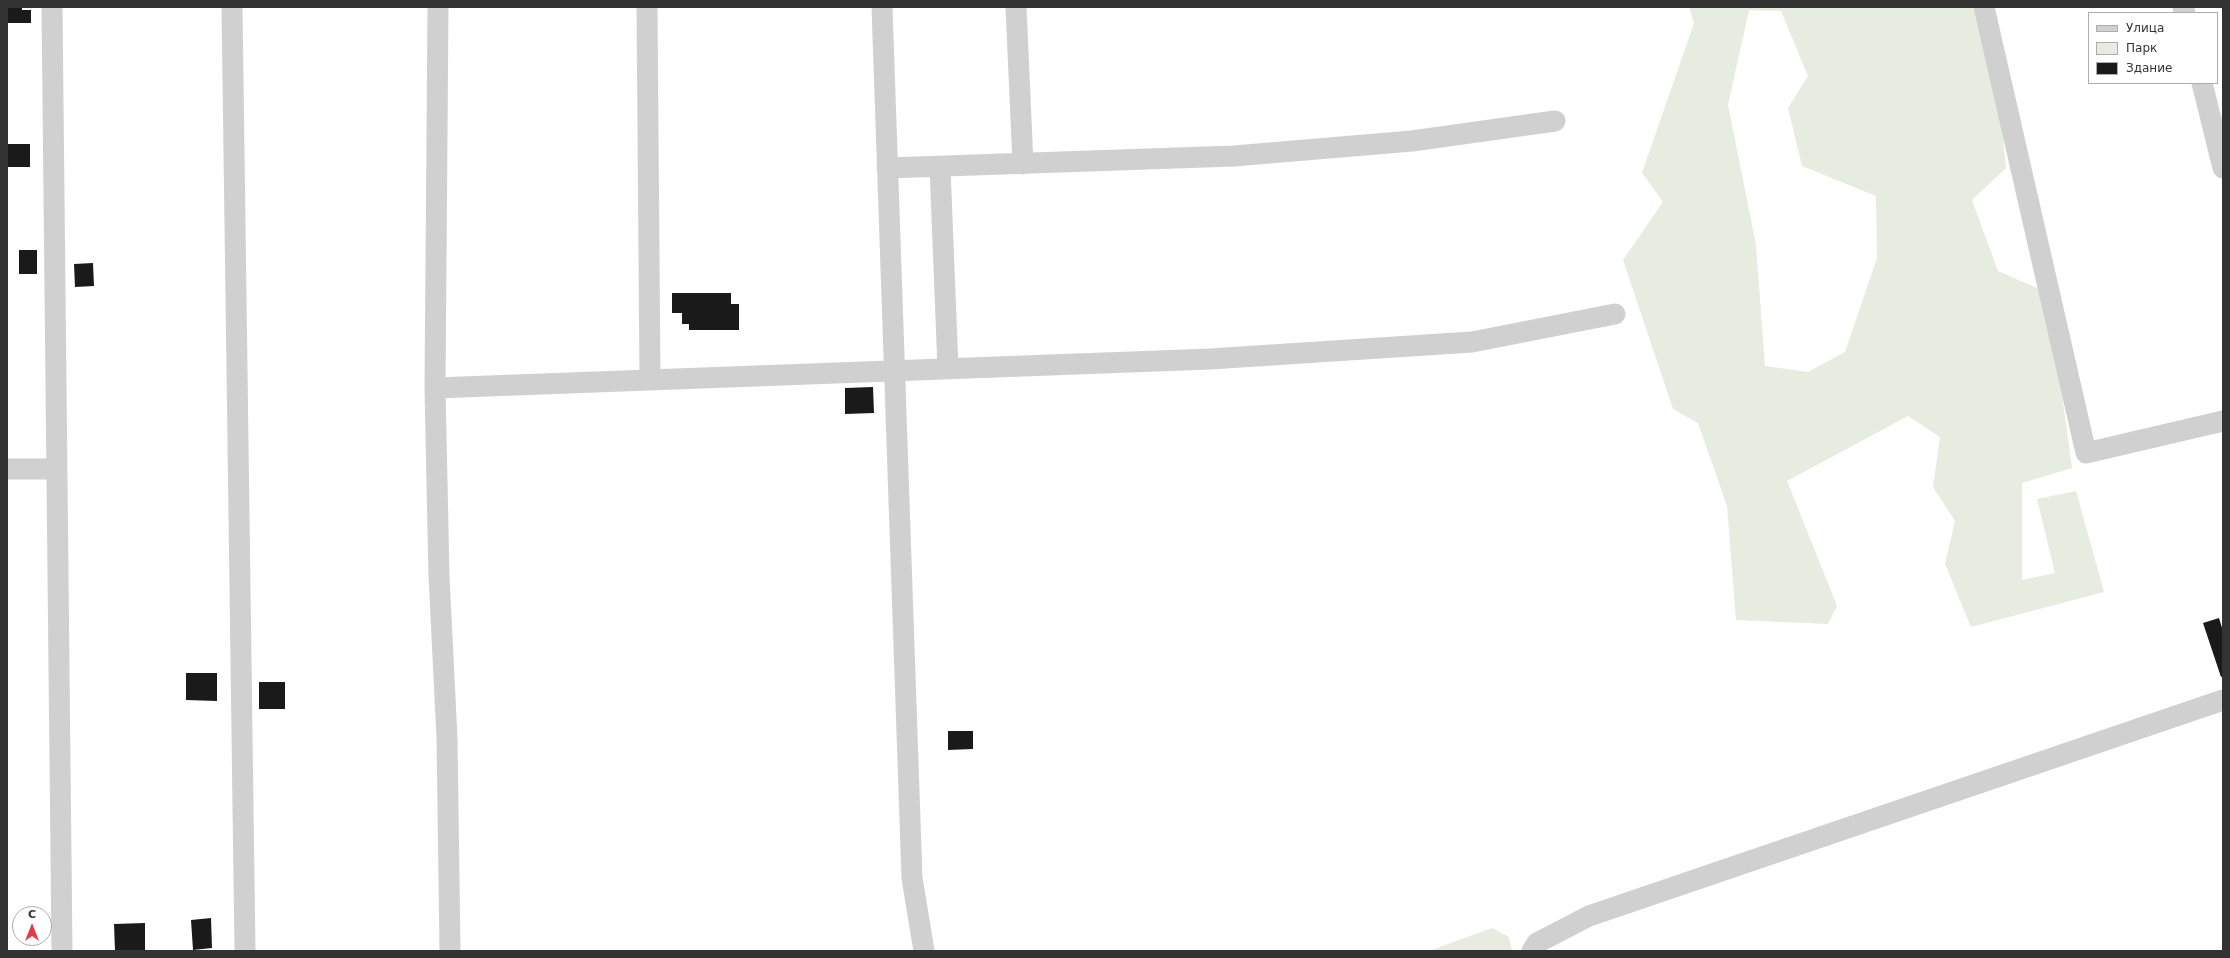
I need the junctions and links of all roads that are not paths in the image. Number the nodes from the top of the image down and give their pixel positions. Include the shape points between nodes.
1 (52, 7) edge
2 (232, 7) edge
3 (438, 7) edge
4 (647, 7) edge
5 (882, 7) edge
6 (1016, 7) edge
7 (1984, 7) edge
8 (2202, 84) edge
9 (1555, 121) dead end
10 (1023, 164) junction
11 (940, 167) junction
12 (887, 168) junction
13 (2223, 168) edge
14 (1615, 314) dead end
15 (948, 370) junction
16 (895, 371) junction
17 (650, 380) junction
18 (435, 388) junction
19 (2223, 421) edge
20 (7, 469) edge
21 (57, 469) junction
22 (2223, 700) edge
23 (62, 951) edge
24 (245, 951) edge
25 (450, 951) edge
26 (924, 951) edge
27 (1532, 951) edge

1 - 21 street
2 - 24 street
3 - 18 street
4 - 17 street
5 - 12 street
6 - 10 street
7 - 19 street via 2086,453
8 - 13 street
9 - 10 street via 1412,141 1234,156
10 - 11 street
11 - 12 street
11 - 15 street
12 - 16 street
14 - 15 street via 1472,342 1210,359
15 - 16 street
16 - 17 street
16 - 26 street via 912,878
17 - 18 street
18 - 25 street via 439,576 447,738
20 - 21 street
21 - 23 street
22 - 27 street via 1589,916 1536,943

